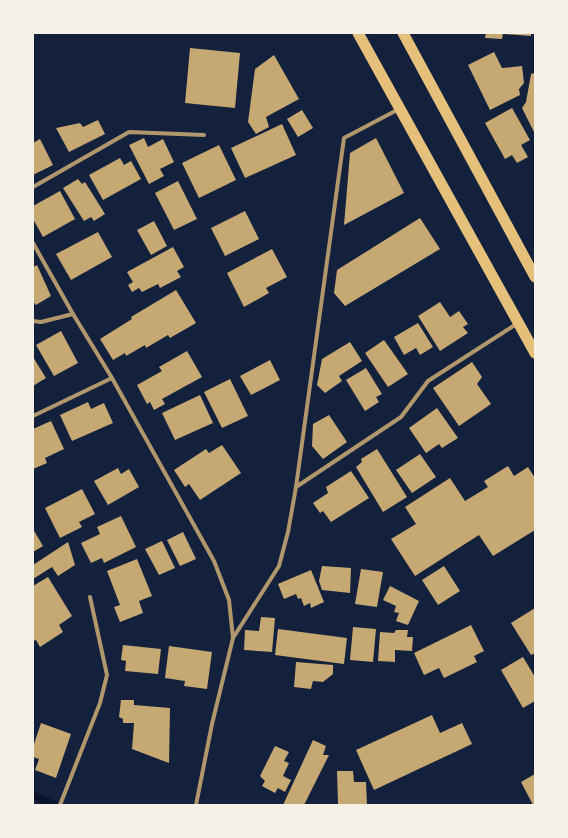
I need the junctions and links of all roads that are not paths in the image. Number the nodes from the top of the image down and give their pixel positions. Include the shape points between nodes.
1 (358, 33) edge
2 (403, 33) edge
3 (400, 109) junction
4 (204, 135) dead end
5 (33, 187) edge
6 (33, 243) edge
7 (535, 277) edge
8 (73, 314) junction
9 (33, 320) edge
10 (518, 322) junction
11 (535, 353) edge
12 (112, 378) junction
13 (33, 416) edge
14 (296, 486) junction
15 (90, 597) dead end
16 (233, 638) junction
17 (60, 805) edge
18 (196, 805) edge

1 - 3 highway
2 - 7 highway
3 - 10 highway
3 - 14 street via 344,138
4 - 5 street via 129,132
6 - 8 street
8 - 9 street via 41,322
8 - 12 street
10 - 11 highway
10 - 14 street via 428,381 401,416
12 - 13 street
12 - 16 street via 214,561 229,600
14 - 16 street via 280,566
15 - 17 street via 107,675 100,703
16 - 18 street

